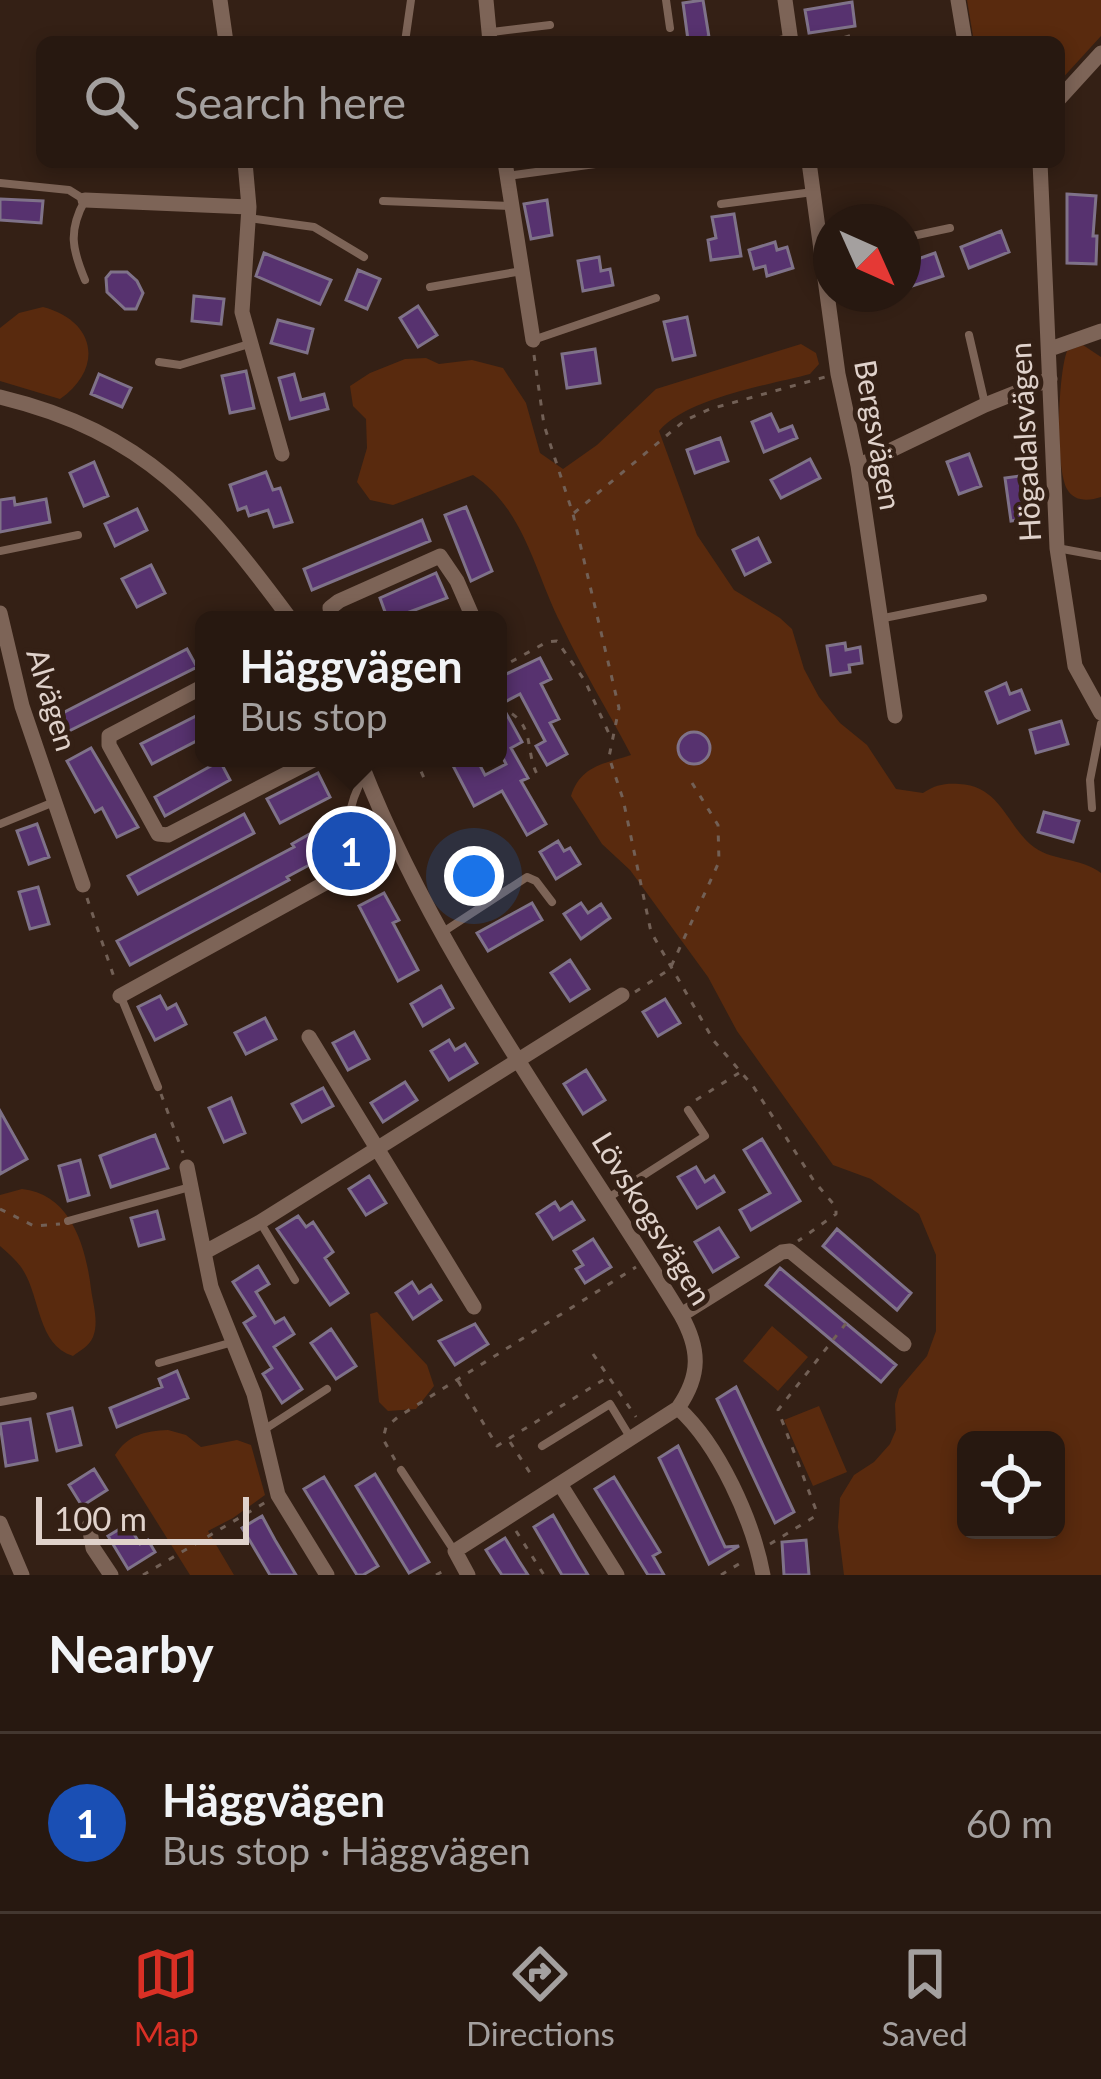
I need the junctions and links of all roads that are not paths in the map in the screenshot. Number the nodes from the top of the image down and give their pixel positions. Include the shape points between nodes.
1 (220, 0) edge
2 (411, 0) edge
3 (486, 0) edge
4 (666, 0) edge
5 (785, 0) edge
6 (958, 0) edge
7 (550, 25) dead end
8 (670, 28) dead end
9 (225, 36) edge
10 (406, 36) edge
11 (490, 36) edge
12 (495, 36) edge
13 (790, 36) edge
14 (964, 36) edge
15 (1101, 53) edge
16 (1065, 92) edge
17 (245, 168) edge
18 (809, 168) edge
19 (1040, 168) edge
20 (506, 169) edge
21 (0, 183) edge
22 (813, 192) junction
23 (86, 200) junction
24 (383, 201) dead end
25 (721, 204) dead end
26 (816, 204) edge
27 (512, 206) junction
28 (249, 213) junction
29 (950, 229) dead end
30 (921, 235) edge
31 (364, 256) dead end
32 (522, 271) junction
33 (85, 280) dead end
34 (430, 286) dead end
35 (656, 298) dead end
36 (832, 312) edge
37 (1101, 331) edge
38 (969, 335) dead end
39 (533, 340) joint
40 (251, 343) junction
41 (1050, 349) junction
42 (159, 362) dead end
43 (1051, 379) junction
44 (0, 397) edge
45 (985, 405) junction
46 (282, 454) dead end
47 (858, 466) junction
48 (78, 535) dead end
49 (1058, 548) junction
50 (0, 551) edge
51 (1101, 556) edge
52 (983, 598) dead end
53 (284, 611) edge
54 (330, 611) edge
55 (470, 611) edge
56 (0, 613) edge
57 (878, 620) junction
58 (195, 691) edge
59 (1101, 713) edge
60 (895, 716) dead end
61 (1101, 724) edge
62 (300, 767) edge
63 (362, 767) edge
64 (362, 767) edge
65 (55, 802) junction
66 (1092, 808) dead end
67 (0, 824) edge
68 (397, 844) junction
69 (362, 863) junction
70 (83, 885) road end
71 (552, 902) dead end
72 (442, 932) junction
73 (622, 995) road end
74 (120, 996) joint
75 (309, 1037) dead end
76 (519, 1062) junction
77 (158, 1087) road end
78 (688, 1110) road end
79 (375, 1149) junction
80 (187, 1167) road end
81 (190, 1186) junction
82 (608, 1198) junction
83 (68, 1221) road end
84 (260, 1222) junction
85 (205, 1252) junction
86 (295, 1280) dead end
87 (474, 1307) dead end
88 (681, 1315) junction
89 (234, 1342) junction
90 (904, 1344) dead end
91 (160, 1364) dead end
92 (327, 1389) dead end
93 (34, 1396) dead end
94 (0, 1402) edge
95 (678, 1408) junction
96 (262, 1431) junction
97 (638, 1434) junction
98 (542, 1446) dead end
99 (401, 1471) road end
100 (560, 1484) junction
101 (0, 1522) edge
102 (89, 1526) dead end
103 (455, 1551) junction
104 (22, 1575) edge
105 (111, 1575) edge
106 (327, 1575) edge
107 (468, 1575) edge
108 (617, 1575) edge
109 (763, 1575) edge

1 - 9 street
2 - 10 lane
3 - 11 street
4 - 8 lane
5 - 13 street
6 - 14 street
7 - 12 lane
15 - 16 street
17 - 28 street
18 - 22 street, Bergsvägen
19 - 41 street, Högadalsvägen
20 - 27 street
21 - 23 lane via 69,190
22 - 25 lane
22 - 26 street, Bergsvägen
23 - 28 street
23 - 33 lane via 72,232
24 - 27 lane
27 - 32 street
28 - 31 lane via 314,227
28 - 40 street via 242,312
29 - 30 lane
32 - 34 lane
32 - 39 street
35 - 39 lane
36 - 47 street, Bergsvägen
37 - 41 street
38 - 45 lane
40 - 42 lane via 180,365
40 - 46 street
41 - 43 street, Högadalsvägen
43 - 45 street
43 - 49 street, Högadalsvägen
44 - 53 street via 78,421 156,466 207,514
45 - 47 street
47 - 57 street, Bergsvägen
48 - 50 lane
49 - 51 lane
49 - 59 street, Högadalsvägen via 1075,665
52 - 57 lane
54 - 55 street via 440,556
56 - 65 street, Alvägen
57 - 60 street, Bergsvägen
58 - 62 street via 108,740 158,834 168,836
61 - 66 lane
63 - 68 street, Lövskogsvägen
64 - 69 lane via 347,834
65 - 67 lane
65 - 70 street, Alvägen
68 - 69 street
68 - 72 street, Lövskogsvägen
69 - 74 street
71 - 72 lane via 527,878
72 - 76 street, Lövskogsvägen
73 - 76 street
74 - 77 lane
75 - 79 street
76 - 79 street
76 - 82 street, Lövskogsvägen
78 - 82 lane via 704,1136
79 - 84 street
79 - 87 street
80 - 81 street
81 - 83 lane
81 - 85 street
82 - 88 street, Lövskogsvägen
84 - 85 street
84 - 86 lane
85 - 89 street
88 - 90 street via 790,1252
88 - 95 street, Lövskogsvägen via 697,1357
89 - 91 lane
89 - 96 street
92 - 96 lane
93 - 94 lane
95 - 97 street
95 - 109 street via 713,1451
96 - 106 street via 278,1495
97 - 98 lane via 610,1404
97 - 100 street
99 - 103 lane
100 - 103 street
100 - 108 street
101 - 104 street
102 - 105 street
103 - 107 street

